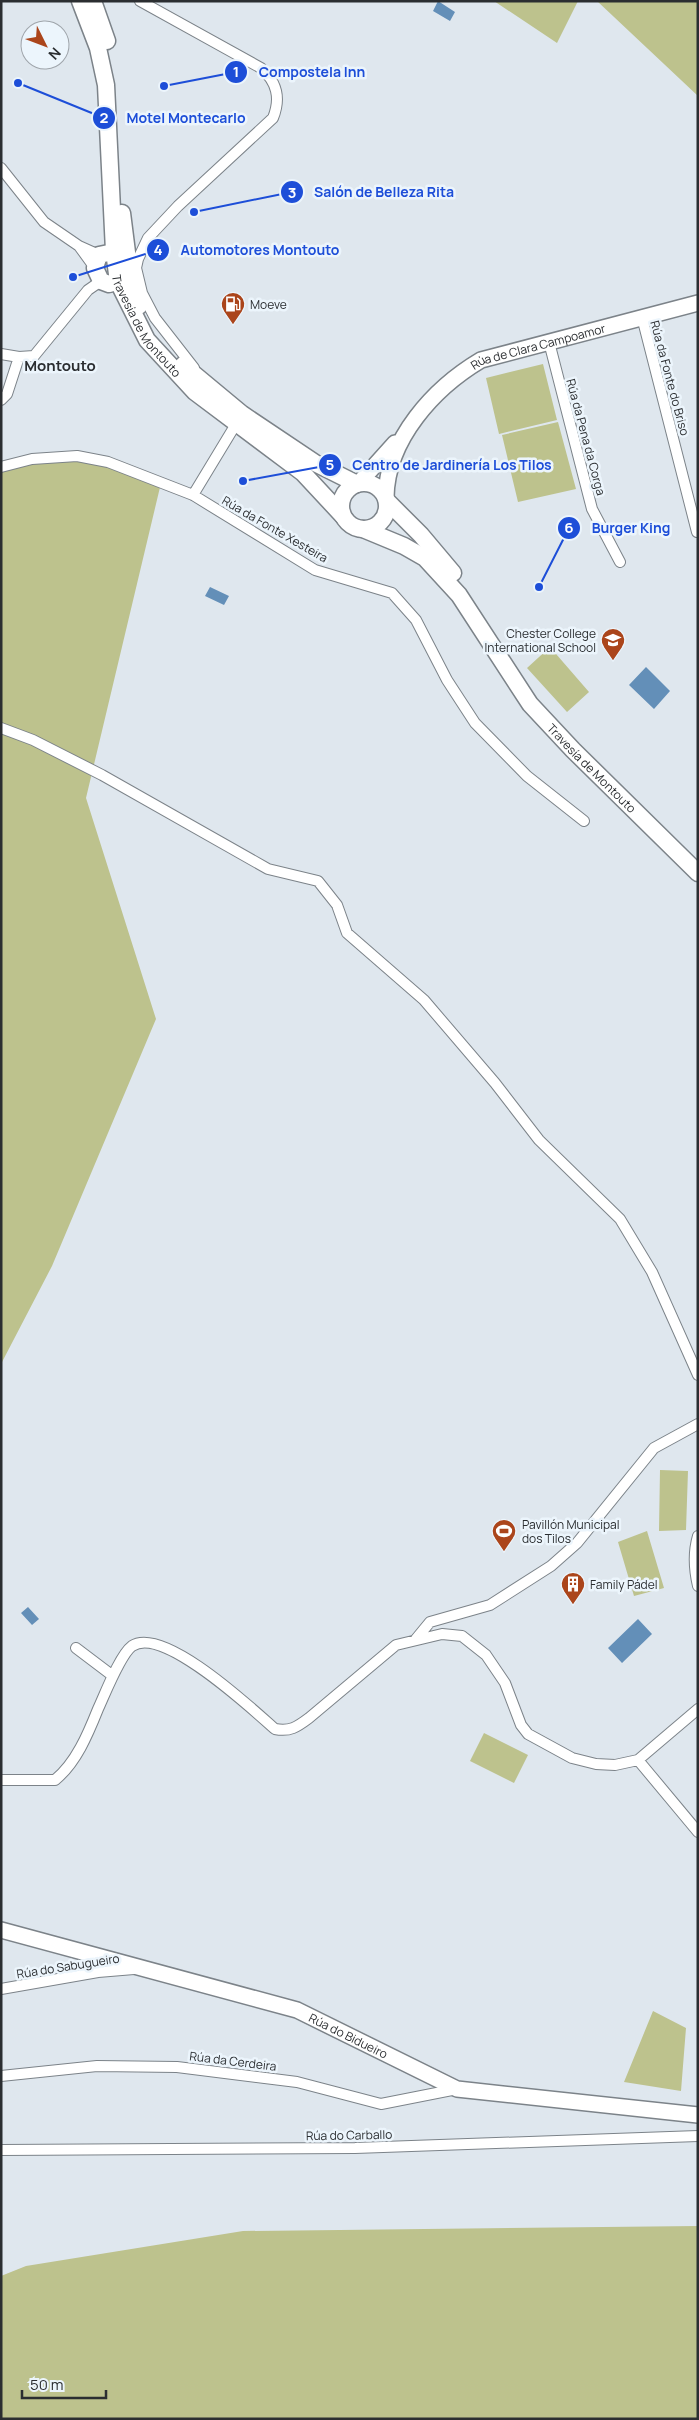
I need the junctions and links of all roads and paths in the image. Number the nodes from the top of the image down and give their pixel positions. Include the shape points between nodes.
1 (80, 1) edge
2 (93, 1) edge
3 (142, 2) edge
4 (1, 168) edge
5 (107, 261) junction
6 (124, 279) junction
7 (698, 303) edge
8 (642, 317) junction
9 (549, 342) junction
10 (1, 354) edge
11 (19, 357) junction
12 (1, 400) edge
13 (239, 419) junction
14 (406, 434) junction
15 (1, 467) edge
16 (358, 483) junction
17 (193, 495) junction
18 (386, 499) junction
19 (343, 516) junction
20 (363, 529) junction
21 (697, 532) edge
22 (620, 562) dead end
23 (504, 664) junction
24 (1, 728) edge
25 (584, 821) dead end
26 (694, 870) edge
27 (698, 1375) edge
28 (698, 1424) edge
29 (698, 1536) edge
30 (698, 1586) edge
31 (416, 1639) junction
32 (76, 1648) dead end
33 (113, 1676) junction
34 (698, 1710) edge
35 (638, 1760) junction
36 (1, 1780) edge
37 (698, 1832) edge
38 (1, 1930) edge
39 (139, 1968) junction
40 (1, 1989) edge
41 (1, 2076) edge
42 (457, 2089) junction
43 (698, 2115) edge
44 (698, 2136) edge
45 (1, 2150) edge

1 - 5 main road, Travesía de Montouto via 98,48 106,85
2 - 5 main road, Travesía de Montouto via 107,41 112,75
3 - 13 street via 261,68 271,77 278,96 273,118 148,238 136,268 142,293 155,318 193,367 226,397
4 - 5 street via 44,222
5 - 6 main road, Travesía de Montouto
5 - 6 main road via 110,284
5 - 11 street via 88,290 34,356
6 - 13 main road, Travesía de Montouto via 154,335
7 - 8 street, Rúa de Clara Campoamor
8 - 9 street, Rúa de Clara Campoamor
8 - 21 street, Rúa da Fonte do Briso
9 - 14 street, Rúa de Clara Campoamor via 481,360 456,375 427,405
9 - 22 street, Rúa da Pena da Corga via 592,509
10 - 11 street
11 - 12 street via 8,394
13 - 16 main road, Travesía de Montouto via 314,463
13 - 17 street
13 - 19 main road, Travesía de Montouto via 303,472
14 - 16 street
14 - 18 street via 386,478
15 - 17 street, Rúa da Fonte Xesteira via 32,459 77,456 108,462
16 - 18 main road, Travesía de Montouto via 372,484
16 - 19 main road via 343,497
17 - 25 street, Rúa da Fonte Xesteira via 315,570 392,593 416,620 447,680 475,723 526,776
18 - 20 main road via 382,521
18 - 23 main road, Travesía de Montouto via 470,593 500,649
19 - 20 main road, Travesía de Montouto via 351,525
20 - 23 main road, Travesía de Montouto via 425,558 459,596
23 - 26 main road, Travesía de Montouto via 530,704
24 - 27 street via 33,740 102,775 268,869 318,881 337,905 347,933 424,1000 489,1075 539,1140 620,1219 652,1272
28 - 31 street via 654,1448 577,1543 551,1566 490,1605 430,1622
29 - 30 street via 695,1547
31 - 33 street via 396,1645 295,1729 285,1731 275,1729 201,1668 152,1644 133,1645 126,1651
31 - 35 street via 442,1634 462,1636 486,1655 505,1683 521,1725 538,1741 572,1758 596,1764 615,1765
32 - 33 street
33 - 36 street via 88,1733 66,1771 55,1780
34 - 35 street
35 - 37 street
38 - 39 street, Rúa do Bidueiro
39 - 40 street, Rúa do Sabugueiro
39 - 42 street, Rúa do Bidueiro via 297,2010
41 - 42 street, Rúa da Cerdeira via 97,2066 177,2067 298,2082 381,2104
42 - 43 street, Rúa do Bidueiro
44 - 45 street, Rúa do Carballo via 355,2148

